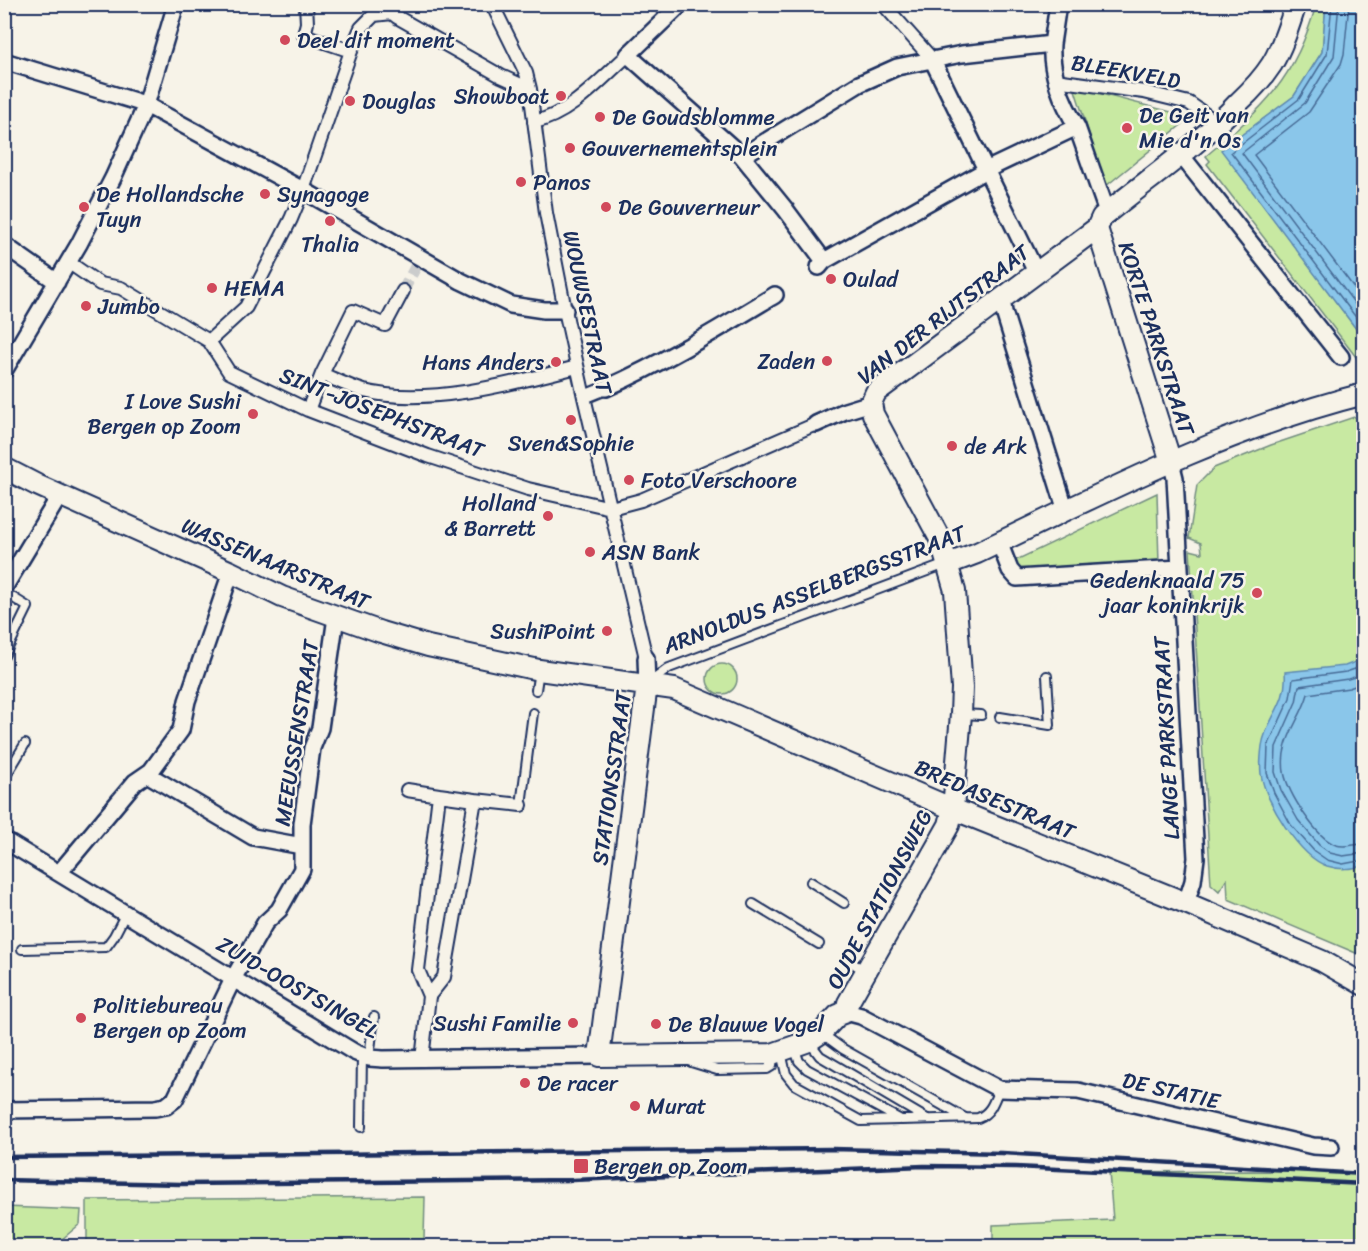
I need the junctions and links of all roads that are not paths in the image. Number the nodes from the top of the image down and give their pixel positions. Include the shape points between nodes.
1 (176, 4) edge
2 (306, 4) edge
3 (492, 4) edge
4 (681, 4) edge
5 (883, 4) edge
6 (1058, 4) edge
7 (1296, 4) edge
8 (375, 8) edge
9 (1052, 44) junction
10 (351, 51) junction
11 (628, 55) junction
12 (932, 59) junction
13 (4, 61) edge
14 (1055, 80) junction
15 (530, 89) junction
16 (142, 104) junction
17 (534, 122) junction
18 (1219, 124) junction
19 (1077, 127) junction
20 (741, 156) junction
21 (1181, 156) junction
22 (986, 170) junction
23 (303, 190) junction
24 (1102, 220) junction
25 (4, 245) edge
26 (68, 262) junction
27 (1036, 272) junction
28 (57, 282) junction
29 (403, 291) tunnel mouth
30 (775, 295) dead end
31 (1002, 299) junction
32 (565, 310) junction
33 (210, 341) junction
34 (1341, 357) dead end
35 (577, 367) junction
36 (4, 371) edge
37 (322, 374) junction
38 (606, 388) joint
39 (1364, 394) edge
40 (584, 397) junction
41 (871, 403) junction
42 (308, 410) junction
43 (816, 424) joint
44 (1171, 462) junction
45 (4, 468) edge
46 (60, 495) junction
47 (611, 508) junction
48 (1066, 511) junction
49 (999, 542) junction
50 (948, 564) junction
51 (1179, 568) junction
52 (231, 572) junction
53 (4, 590) edge
54 (336, 617) junction
55 (4, 656) edge
56 (646, 658) joint
57 (1047, 675) dead end
58 (647, 685) junction
59 (533, 713) dead end
60 (961, 714) junction
61 (981, 715) dead end
62 (1000, 717) dead end
63 (25, 744) dead end
64 (147, 774) junction
65 (4, 779) edge
66 (407, 790) dead end
67 (439, 795) junction
68 (475, 800) junction
69 (521, 805) joint
70 (954, 808) junction
71 (4, 840) edge
72 (302, 846) junction
73 (59, 873) junction
74 (811, 882) dead end
75 (843, 903) dead end
76 (1186, 903) junction
77 (753, 904) dead end
78 (126, 913) junction
79 (819, 944) dead end
80 (22, 949) dead end
81 (1323, 961) junction
82 (1364, 972) edge
83 (233, 979) junction
84 (1364, 985) edge
85 (429, 996) junction
86 (846, 1012) junction
87 (374, 1017) dead end
88 (796, 1046) junction
89 (599, 1056) junction
90 (366, 1057) junction
91 (422, 1060) junction
92 (999, 1089) junction
93 (4, 1110) edge
94 (966, 1119) junction
95 (901, 1120) junction
96 (928, 1120) junction
97 (361, 1127) dead end
98 (1331, 1147) dead end

1 - 16 street
2 - 10 street via 304,35
3 - 15 street, WOUWSESTRAAT
4 - 11 street
5 - 12 street
6 - 9 street
7 - 18 street, VAN DER RIJTSTRAAT via 1272,64
8 - 10 street
8 - 15 street via 392,13
9 - 12 street
9 - 14 street
10 - 23 street
11 - 17 street via 563,111
11 - 20 street
12 - 20 street via 897,67 859,84
12 - 22 street
13 - 16 street
14 - 18 street, BLEEKVELD via 1144,92 1189,103
14 - 19 street
15 - 17 street, WOUWSESTRAAT
16 - 23 street
16 - 26 street via 113,178
17 - 32 street, WOUWSESTRAAT
18 - 21 street, VAN DER RIJTSTRAAT
19 - 22 street
19 - 24 street
20 - 22 street via 786,210 821,265
21 - 24 street, VAN DER RIJTSTRAAT
21 - 34 street
22 - 27 street
23 - 32 street via 419,261 511,305
23 - 33 street via 246,307
24 - 27 street, VAN DER RIJTSTRAAT
24 - 44 street, KORTE PARKSTRAAT
25 - 28 street
26 - 28 street
26 - 33 street, SINT-JOSEPHSTRAAT via 100,284 121,288
27 - 31 street, VAN DER RIJTSTRAAT
28 - 36 street
29 - 37 street via 385,325 353,311
30 - 38 street via 704,338
31 - 41 street, VAN DER RIJTSTRAAT via 876,392
31 - 48 street
32 - 35 street, WOUWSESTRAAT
33 - 42 street, SINT-JOSEPHSTRAAT via 229,372
35 - 37 street via 509,385 400,397 364,391
35 - 40 street, WOUWSESTRAAT
37 - 42 street
38 - 40 street
39 - 44 street, ARNOLDUS ASSELBERGSSTRAAT via 1274,421
40 - 47 street, WOUWSESTRAAT
41 - 43 street, VAN DER RIJTSTRAAT
41 - 50 street, OUDE STATIONSWEG via 873,414 940,539
42 - 47 street, SINT-JOSEPHSTRAAT via 528,489
43 - 47 street, VAN DER RIJTSTRAAT via 641,500
44 - 48 street, ARNOLDUS ASSELBERGSSTRAAT
44 - 51 street, LANGE PARKSTRAAT
45 - 46 street, WASSENAARSTRAAT
46 - 52 street, WASSENAARSTRAAT
46 - 53 street
47 - 56 street, STATIONSSTRAAT
48 - 49 street, ARNOLDUS ASSELBERGSSTRAAT
49 - 50 street, ARNOLDUS ASSELBERGSSTRAAT
49 - 51 street, ARNOLDUS ASSELBERGSSTRAAT via 1017,578
50 - 58 lane, ARNOLDUS ASSELBERGSSTRAAT via 669,668
50 - 60 street, OUDE STATIONSWEG via 955,591
51 - 76 street, LANGE PARKSTRAAT via 1196,858
52 - 54 street, WASSENAARSTRAAT
52 - 64 street via 187,701 181,730
53 - 55 lane via 28,607
54 - 58 street, WASSENAARSTRAAT via 537,680
54 - 72 street, MEEUSSENSTRAAT via 320,728 312,748
56 - 58 street, STATIONSSTRAAT
57 - 62 lane via 1050,725
58 - 70 street, BREDASESTRAAT via 681,692
58 - 89 street, STATIONSSTRAAT
59 - 69 lane
60 - 61 lane
60 - 70 street, OUDE STATIONSWEG
63 - 65 lane
64 - 72 street via 253,837
64 - 73 street via 135,782
66 - 67 street
67 - 68 street
67 - 85 street via 418,970
68 - 69 street
68 - 85 street via 444,977
70 - 76 street, BREDASESTRAAT
70 - 86 street, OUDE STATIONSWEG via 949,825 894,923 859,967
71 - 73 street, ZUID-OOSTSINGEL
72 - 83 street, MEEUSSENSTRAAT via 302,869
73 - 78 street, ZUID-OOSTSINGEL
74 - 75 lane
76 - 81 street, BREDASESTRAAT
77 - 79 lane
78 - 80 lane via 106,947
78 - 83 street, ZUID-OOSTSINGEL
81 - 82 street, BREDASESTRAAT
81 - 84 street, BREDASESTRAAT
83 - 90 street, ZUID-OOSTSINGEL
83 - 93 street, MEEUSSENSTRAAT via 175,1099 166,1106
85 - 91 street
86 - 88 street, OUDE STATIONSWEG
86 - 92 street, OUDE STATIONSWEG
87 - 90 lane
88 - 89 street, ZUID-OOSTSINGEL via 673,1056
88 - 94 lane via 843,1049
88 - 95 lane via 799,1061 807,1069
88 - 95 lane via 786,1074 794,1084 861,1121
88 - 96 lane via 820,1056
89 - 91 street, ZUID-OOSTSINGEL
90 - 91 street, ZUID-OOSTSINGEL
90 - 97 lane
92 - 94 lane via 985,1115
92 - 98 street, DE STATIE via 1078,1092
94 - 96 lane
95 - 96 lane

